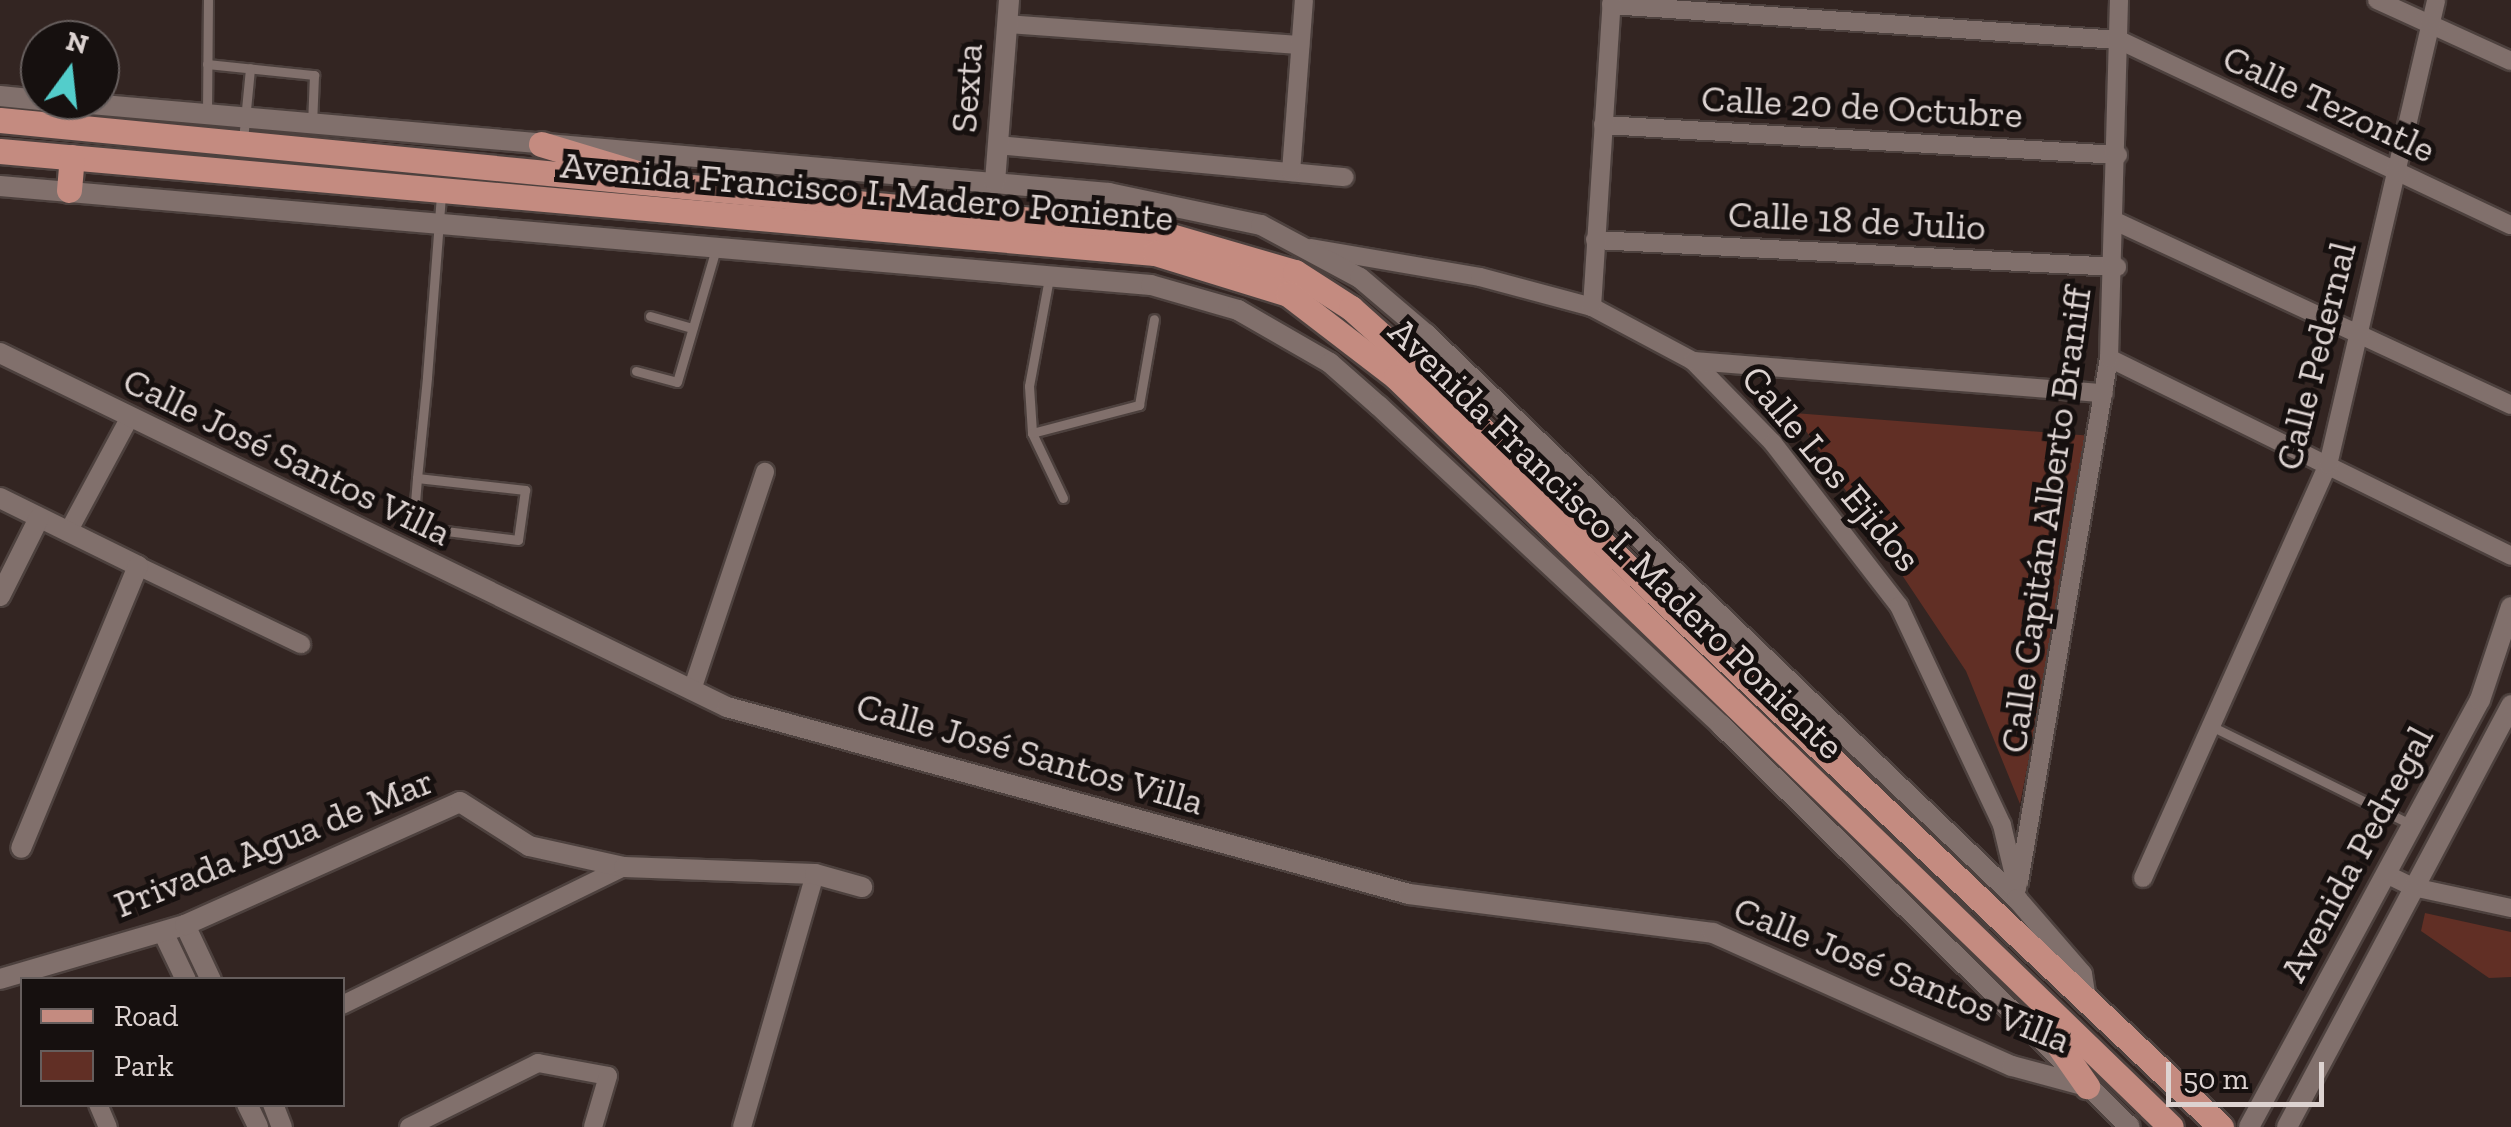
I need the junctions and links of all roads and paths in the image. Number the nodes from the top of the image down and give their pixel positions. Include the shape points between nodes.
1 (208, 0) edge
2 (1009, 0) edge
3 (1304, 0) edge
4 (2119, 0) edge
5 (2377, 0) edge
6 (2436, 0) edge
7 (1612, 3) edge
8 (1007, 24) junction
9 (2430, 24) junction
10 (2120, 40) junction
11 (1300, 45) junction
12 (2511, 62) edge
13 (207, 64) junction
14 (250, 68) junction
15 (120, 116) edge
16 (207, 116) junction
17 (0, 120) edge
18 (152, 123) junction
19 (312, 124) junction
20 (1603, 124) junction
21 (244, 132) junction
22 (541, 144) junction
23 (998, 145) junction
24 (0, 151) edge
25 (429, 151) junction
26 (2118, 155) junction
27 (72, 157) junction
28 (1291, 172) junction
29 (2394, 172) junction
30 (1344, 177) dead end
31 (996, 182) junction
32 (0, 186) edge
33 (660, 186) junction
34 (69, 190) junction
35 (441, 190) junction
36 (439, 222) junction
37 (2117, 222) junction
38 (2511, 226) edge
39 (1594, 240) junction
40 (1296, 245) junction
41 (716, 247) junction
42 (2116, 267) junction
43 (1050, 275) junction
44 (1592, 307) junction
45 (650, 316) dead end
46 (1154, 319) dead end
47 (692, 328) junction
48 (2359, 335) junction
49 (0, 353) edge
50 (2109, 358) junction
51 (1692, 361) junction
52 (636, 371) dead end
53 (2104, 394) junction
54 (2511, 405) edge
55 (130, 417) junction
56 (1032, 432) junction
57 (2328, 465) junction
58 (765, 472) dead end
59 (417, 478) junction
60 (0, 498) edge
61 (1063, 498) dead end
62 (39, 518) junction
63 (68, 532) junction
64 (2511, 556) edge
65 (138, 566) junction
66 (0, 596) edge
67 (2511, 607) edge
68 (301, 644) dead end
69 (692, 690) junction
70 (2511, 705) edge
71 (2211, 726) junction
72 (2412, 826) junction
73 (21, 848) dead end
74 (624, 867) junction
75 (815, 874) junction
76 (2386, 874) junction
77 (2143, 878) dead end
78 (862, 887) dead end
79 (2412, 887) junction
80 (2017, 894) junction
81 (2511, 908) edge
82 (185, 925) junction
83 (164, 932) junction
84 (40, 973) edge
85 (185, 977) edge
86 (211, 977) edge
87 (0, 978) edge
88 (2027, 990) junction
89 (345, 1004) edge
90 (2087, 1004) junction
91 (2086, 1086) junction
92 (409, 1127) edge
93 (593, 1127) edge
94 (742, 1127) edge
95 (2130, 1127) edge
96 (2171, 1127) edge
97 (2222, 1127) edge
98 (2249, 1127) edge
99 (2286, 1127) edge

1 - 13 lane
2 - 8 street, Sexta
3 - 11 street
4 - 10 street, Calle Capitán Alberto Braniff
5 - 9 street
6 - 9 street, Calle Pedernal
7 - 10 street
7 - 20 street
8 - 11 street
8 - 23 street, Sexta
9 - 12 street
9 - 29 street, Calle Pedernal
10 - 26 street, Calle Capitán Alberto Braniff
10 - 29 street, Calle Tezontle
11 - 28 street
13 - 14 lane
13 - 16 lane
14 - 19 lane via 314,75
14 - 21 lane
15 - 18 street, Avenida Francisco I. Madero Poniente
16 - 18 street, Avenida Francisco I. Madero Poniente
16 - 21 street, Avenida Francisco I. Madero Poniente
17 - 18 main road, Avenida Francisco I. Madero Poniente
18 - 21 main road, Avenida Francisco I. Madero Poniente
19 - 21 street, Avenida Francisco I. Madero Poniente
19 - 25 street, Avenida Francisco I. Madero Poniente
20 - 26 street, Calle 20 de Octubre
20 - 39 street
21 - 25 main road, Avenida Francisco I. Madero Poniente
22 - 25 street, Avenida Francisco I. Madero Poniente
22 - 31 street, Avenida Francisco I. Madero Poniente
22 - 33 main road via 626,168
23 - 28 street
23 - 31 street, Sexta
24 - 27 main road, Avenida Francisco I. Madero Poniente
25 - 33 main road, Avenida Francisco I. Madero Poniente
25 - 35 lane
26 - 37 street, Calle Capitán Alberto Braniff
27 - 34 main road
27 - 35 main road, Avenida Francisco I. Madero Poniente
28 - 30 street
29 - 38 street, Calle Tezontle
29 - 48 street, Calle Pedernal
31 - 40 street, Avenida Francisco I. Madero Poniente via 1211,210 1262,225
32 - 34 street
33 - 90 main road, Avenida Francisco I. Madero Poniente via 1157,232 1295,272 1351,308 1409,360
34 - 36 street
35 - 36 lane
35 - 88 main road, Avenida Francisco I. Madero Poniente via 1155,253 1288,294 1396,376
36 - 41 street
36 - 59 lane
37 - 42 street, Calle Capitán Alberto Braniff
37 - 48 street
39 - 42 street, Calle 18 de Julio
39 - 44 street
40 - 44 street, Calle Los Ejidos via 1480,277
40 - 80 street, Avenida Francisco I. Madero Poniente via 1360,278 1426,334
41 - 43 street
41 - 47 lane
42 - 50 street, Calle Capitán Alberto Braniff
43 - 56 lane via 1029,386
43 - 91 street via 1200,296 1279,330 1330,363 1721,725
44 - 51 street, Calle Los Ejidos
45 - 47 lane
46 - 56 lane via 1140,405
47 - 52 lane via 677,382
48 - 54 street
48 - 57 street, Calle Pedernal
49 - 55 street, Calle José Santos Villa
50 - 53 street, Calle Capitán Alberto Braniff
50 - 57 street
51 - 53 street
51 - 80 street, Calle Los Ejidos via 1773,443 1899,606 1987,788
53 - 80 street, Calle Capitán Alberto Braniff
55 - 63 street
55 - 69 street, Calle José Santos Villa
56 - 61 lane
57 - 64 street
57 - 71 street, Calle Pedernal
58 - 69 street
59 - 59 lane via 413,527 518,540 525,490
60 - 62 street
62 - 63 street
62 - 66 street
63 - 65 street
65 - 68 street
65 - 73 street
67 - 72 street, Avenida Pedregal via 2480,700
69 - 91 street, Calle José Santos Villa via 727,707 1409,894 1713,933 2012,1066
70 - 79 street, Avenida Pedregal
71 - 72 lane
71 - 77 street, Calle Pedernal
72 - 76 street, Avenida Pedregal
74 - 75 street, Privada Agua de Mar
74 - 82 street, Privada Agua de Mar via 529,846 460,802
74 - 89 street
75 - 78 street, Privada Agua de Mar
75 - 94 street
76 - 79 street
76 - 98 street, Avenida Pedregal
79 - 81 street
79 - 99 street, Avenida Pedregal
80 - 90 street, Avenida Francisco I. Madero Poniente via 2082,974
82 - 83 street, Privada Agua de Mar
82 - 86 street
83 - 84 street, Privada Agua de Mar
83 - 85 street
84 - 87 street, Privada Agua de Mar
88 - 91 main road via 2030,1009
88 - 96 main road, Avenida Francisco I. Madero Poniente
90 - 97 main road, Avenida Francisco I. Madero Poniente
91 - 95 street
92 - 93 street via 538,1063 608,1076

